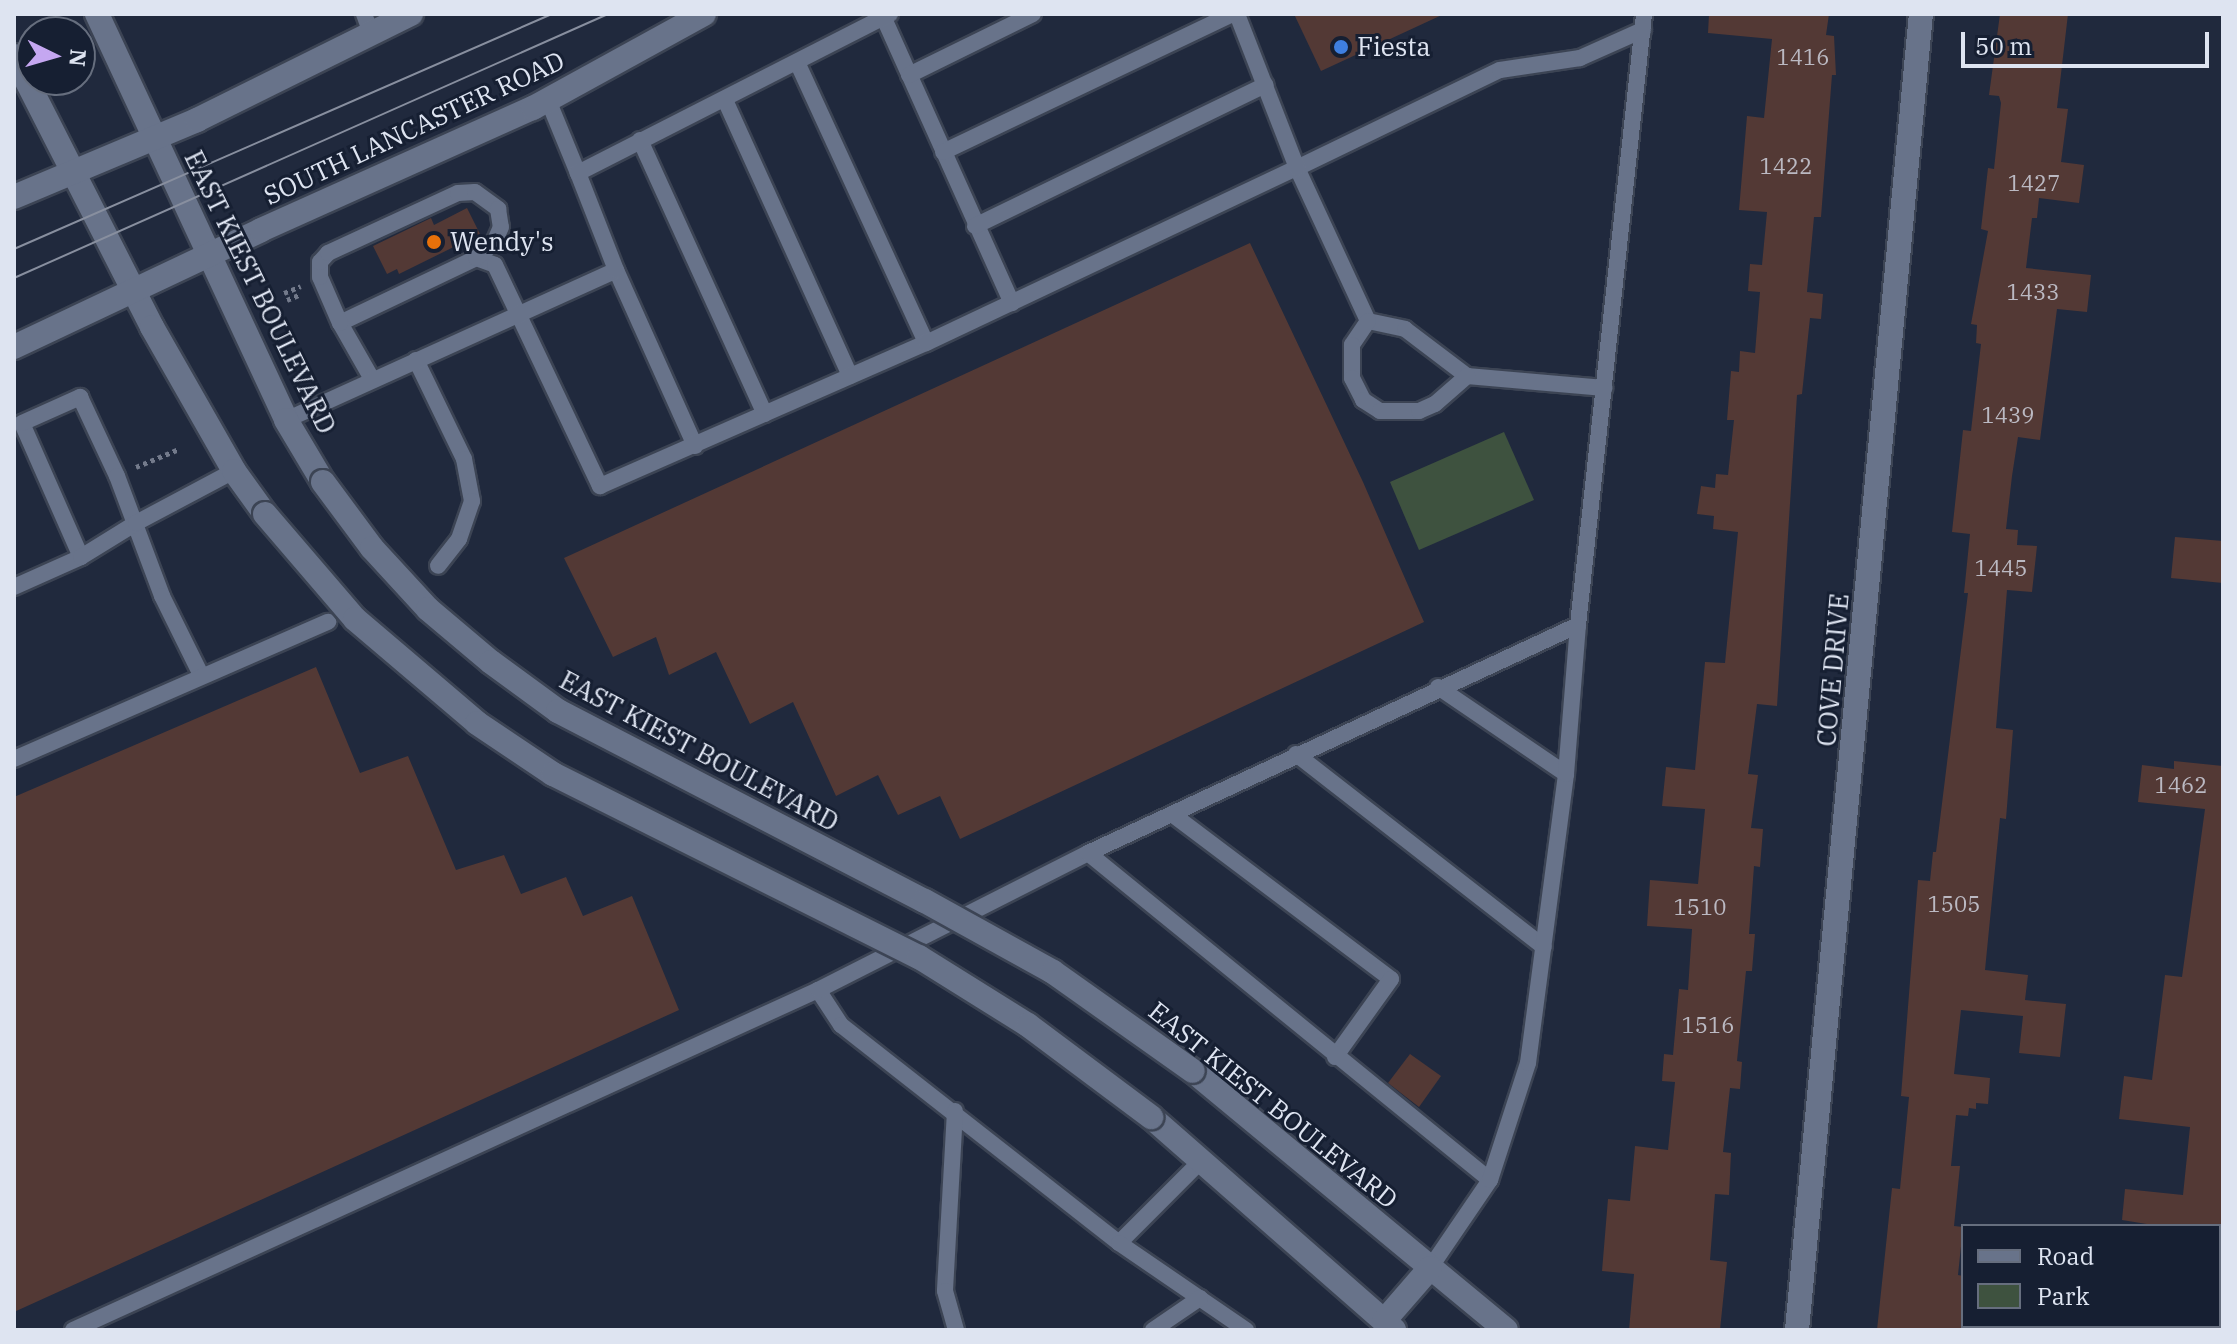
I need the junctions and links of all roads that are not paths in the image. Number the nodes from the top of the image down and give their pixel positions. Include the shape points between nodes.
1 (97, 14) edge
2 (411, 14) edge
3 (704, 14) edge
4 (1033, 14) edge
5 (1235, 14) edge
6 (1921, 14) edge
7 (885, 15) edge
8 (1644, 22) edge
9 (368, 24) edge
10 (14, 56) edge
11 (797, 62) junction
12 (909, 75) junction
13 (1266, 85) junction
14 (548, 100) junction
15 (725, 100) junction
16 (156, 139) junction
17 (640, 140) junction
18 (943, 152) junction
19 (1297, 168) junction
20 (73, 173) junction
21 (578, 173) junction
22 (14, 197) edge
23 (975, 226) junction
24 (209, 257) junction
25 (476, 258) junction
26 (616, 270) junction
27 (134, 291) junction
28 (1012, 303) junction
29 (515, 315) junction
30 (1368, 321) junction
31 (340, 323) junction
32 (926, 343) junction
33 (14, 347) edge
34 (416, 360) junction
35 (850, 376) junction
36 (1467, 376) junction
37 (372, 379) junction
38 (1604, 388) junction
39 (765, 414) junction
40 (286, 420) junction
41 (695, 446) junction
42 (234, 471) junction
43 (136, 523) junction
44 (81, 557) junction
45 (438, 566) dead end
46 (14, 587) edge
47 (328, 622) dead end
48 (1578, 625) junction
49 (201, 675) junction
50 (1438, 687) junction
51 (1296, 754) junction
52 (14, 759) edge
53 (1566, 774) junction
54 (1172, 814) junction
55 (1088, 853) junction
56 (1544, 947) junction
57 (818, 990) junction
58 (1335, 1057) junction
59 (955, 1111) junction
60 (1200, 1162) junction
61 (1490, 1180) junction
62 (1119, 1243) junction
63 (1430, 1268) junction
64 (1200, 1298) junction
65 (1385, 1327) edge
66 (73, 1330) edge
67 (956, 1330) edge
68 (1153, 1330) edge
69 (1246, 1330) edge
70 (1506, 1330) edge
71 (1797, 1330) edge

1 - 16 main road, EAST KIEST BOULEVARD
2 - 9 main road
3 - 14 main road, SOUTH LANCASTER ROAD
4 - 12 lane
5 - 13 lane
5 - 18 lane
6 - 71 main road, COVE DRIVE
7 - 11 lane
7 - 12 lane
8 - 19 lane via 1580,58 1500,70
8 - 38 lane
9 - 16 main road
10 - 20 main road
11 - 15 lane
11 - 32 lane
12 - 18 lane
13 - 19 lane
13 - 23 lane
14 - 21 lane
14 - 24 main road, SOUTH LANCASTER ROAD
15 - 17 lane
15 - 35 lane
16 - 20 main road
16 - 24 main road, EAST KIEST BOULEVARD
17 - 21 lane
17 - 39 lane
18 - 23 lane
19 - 28 lane
19 - 30 lane
20 - 22 main road
20 - 27 main road
21 - 26 lane
23 - 28 lane
24 - 27 main road, SOUTH LANCASTER ROAD
24 - 40 main road, EAST KIEST BOULEVARD
25 - 29 lane via 495,265
25 - 31 lane
25 - 31 lane via 494,243 501,227 498,209 475,192 458,193 328,253 320,262 320,277
26 - 29 lane
26 - 41 lane
27 - 33 main road, SOUTH LANCASTER ROAD
27 - 42 main road
28 - 32 lane
29 - 34 lane
29 - 41 lane via 600,486
30 - 36 lane via 1405,329
30 - 36 lane via 1352,345 1352,378 1363,400 1380,411 1419,411
31 - 37 lane
32 - 35 lane
34 - 37 lane
34 - 45 lane via 464,459 472,501 459,539
35 - 39 lane
36 - 38 lane
37 - 40 lane
38 - 48 lane
39 - 41 lane
40 - 63 main road, EAST KIEST BOULEVARD, bridge via 372,548 428,609 491,662 558,711 1053,972 1193,1071
42 - 43 lane
42 - 60 main road, bridge via 355,619 477,723 553,774 919,957 1028,1025 1151,1117
43 - 44 lane
43 - 44 lane via 80,397 22,423
43 - 49 lane via 162,596
44 - 46 lane
47 - 49 lane
48 - 50 lane
48 - 53 lane
49 - 52 lane
50 - 51 lane
50 - 53 lane
51 - 54 lane
51 - 56 lane
53 - 56 lane
54 - 55 lane
54 - 58 lane via 1391,979
55 - 57 lane
55 - 58 lane
56 - 61 lane via 1528,1063
57 - 59 lane via 841,1025
57 - 66 lane
58 - 61 lane
59 - 62 lane
59 - 67 lane via 945,1291
60 - 62 lane
60 - 65 main road
61 - 63 lane
62 - 64 lane
63 - 65 main road
63 - 70 main road, EAST KIEST BOULEVARD
64 - 68 lane
64 - 69 lane

